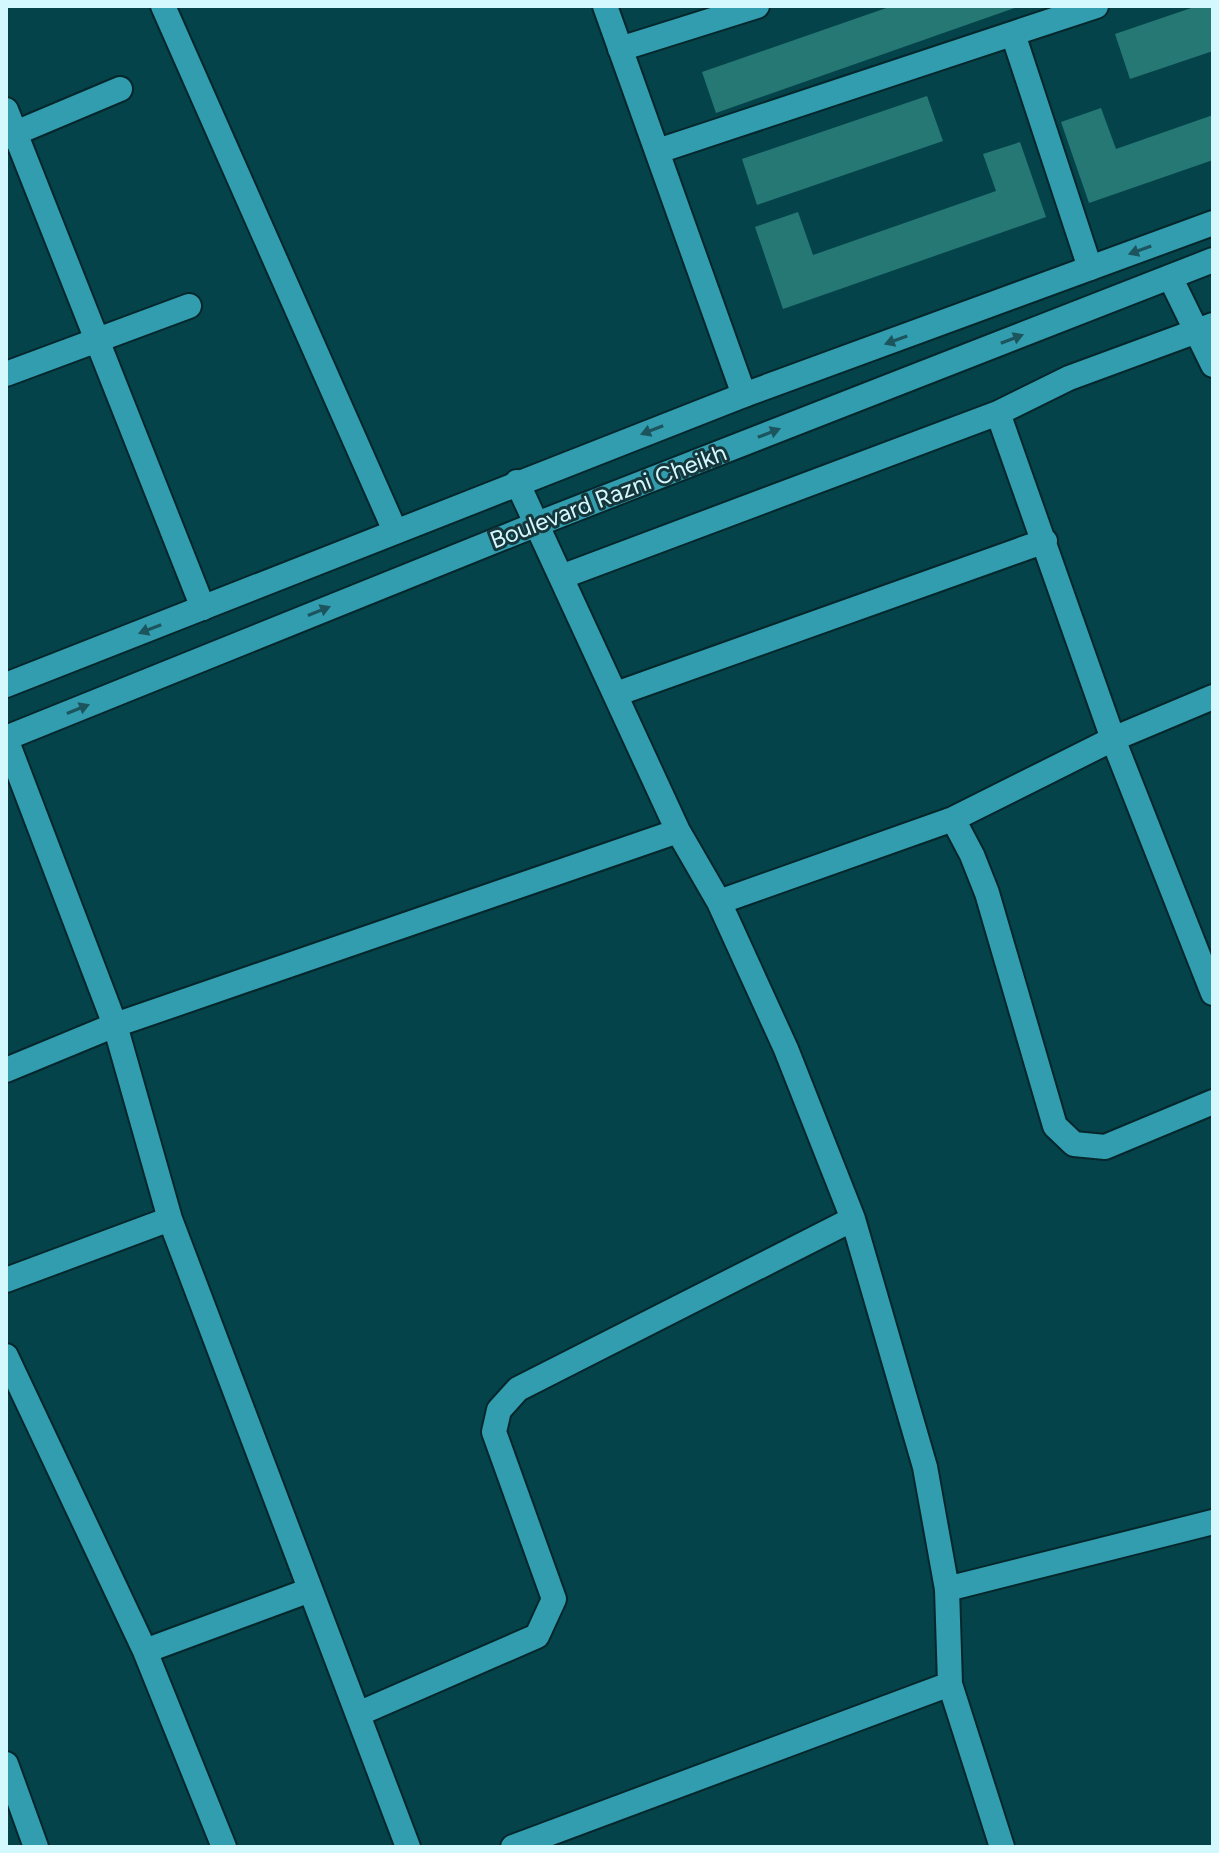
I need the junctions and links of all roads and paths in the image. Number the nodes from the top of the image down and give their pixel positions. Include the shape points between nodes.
1 (163, 6) edge
2 (605, 6) edge
3 (757, 6) edge
4 (1096, 6) edge
5 (1013, 34) junction
6 (620, 49) junction
7 (120, 89) dead end
8 (6, 110) edge
9 (11, 135) edge
10 (658, 151) junction
11 (1213, 223) edge
12 (1213, 260) edge
13 (1090, 268) junction
14 (1170, 277) junction
15 (189, 306) dead end
16 (1205, 328) edge
17 (99, 339) junction
18 (1213, 365) edge
19 (6, 374) edge
20 (744, 395) junction
21 (998, 413) junction
22 (517, 482) junction
23 (537, 524) junction
24 (395, 531) junction
25 (1045, 541) junction
26 (561, 577) junction
27 (203, 608) junction
28 (6, 685) edge
29 (616, 694) junction
30 (1213, 697) edge
31 (6, 738) edge
32 (1113, 739) junction
33 (953, 819) junction
34 (678, 831) junction
35 (719, 902) junction
36 (1213, 993) edge
37 (115, 1025) junction
38 (6, 1070) edge
39 (1213, 1102) edge
40 (170, 1219) junction
41 (853, 1219) junction
42 (6, 1280) edge
43 (6, 1356) edge
44 (1213, 1522) edge
45 (947, 1589) junction
46 (310, 1590) junction
47 (145, 1651) junction
48 (950, 1684) junction
49 (358, 1714) junction
50 (6, 1764) edge
51 (23, 1837) edge
52 (224, 1847) edge
53 (408, 1847) edge
54 (513, 1847) edge
55 (1002, 1847) edge

1 - 24 street
2 - 6 street
3 - 6 street
4 - 5 street
5 - 10 street
5 - 13 street
6 - 10 street
7 - 9 street
8 - 9 street
9 - 17 street
10 - 20 street
11 -> 13 street, Boulevard Razni Cheikh
12 - 14 street, Boulevard Razni Cheikh
13 -> 20 street, Boulevard Razni Cheikh
14 - 16 street
23 -> 14 street, Boulevard Razni Cheikh
15 - 17 street
16 - 18 street
16 - 21 street via 1069,378
17 - 19 street
17 - 27 street
20 -> 22 street, Boulevard Razni Cheikh
21 - 25 street
21 - 26 street
22 - 23 street
22 - 24 street, Boulevard Razni Cheikh
23 - 26 street
31 -> 23 street, Boulevard Razni Cheikh
24 - 27 street, Boulevard Razni Cheikh
25 - 29 street
25 - 32 street
26 - 29 street
27 -> 28 street, Boulevard Razni Cheikh
29 - 34 street
30 - 32 street
31 - 37 street
32 - 33 street
32 - 36 street
33 - 35 street
33 - 39 street via 987,893 1055,1126 1074,1144 1105,1147
34 - 35 street
34 - 37 street
35 - 41 street via 786,1049
37 - 38 street
37 - 40 street
40 - 42 street
40 - 46 street
41 - 45 street via 925,1467
41 - 49 street via 518,1389 499,1410 494,1432 554,1599 548,1618 537,1636
43 - 47 street
44 - 45 street
45 - 48 street
46 - 47 street
46 - 49 street
47 - 52 street
48 - 54 street
48 - 55 street
49 - 53 street
50 - 51 street

